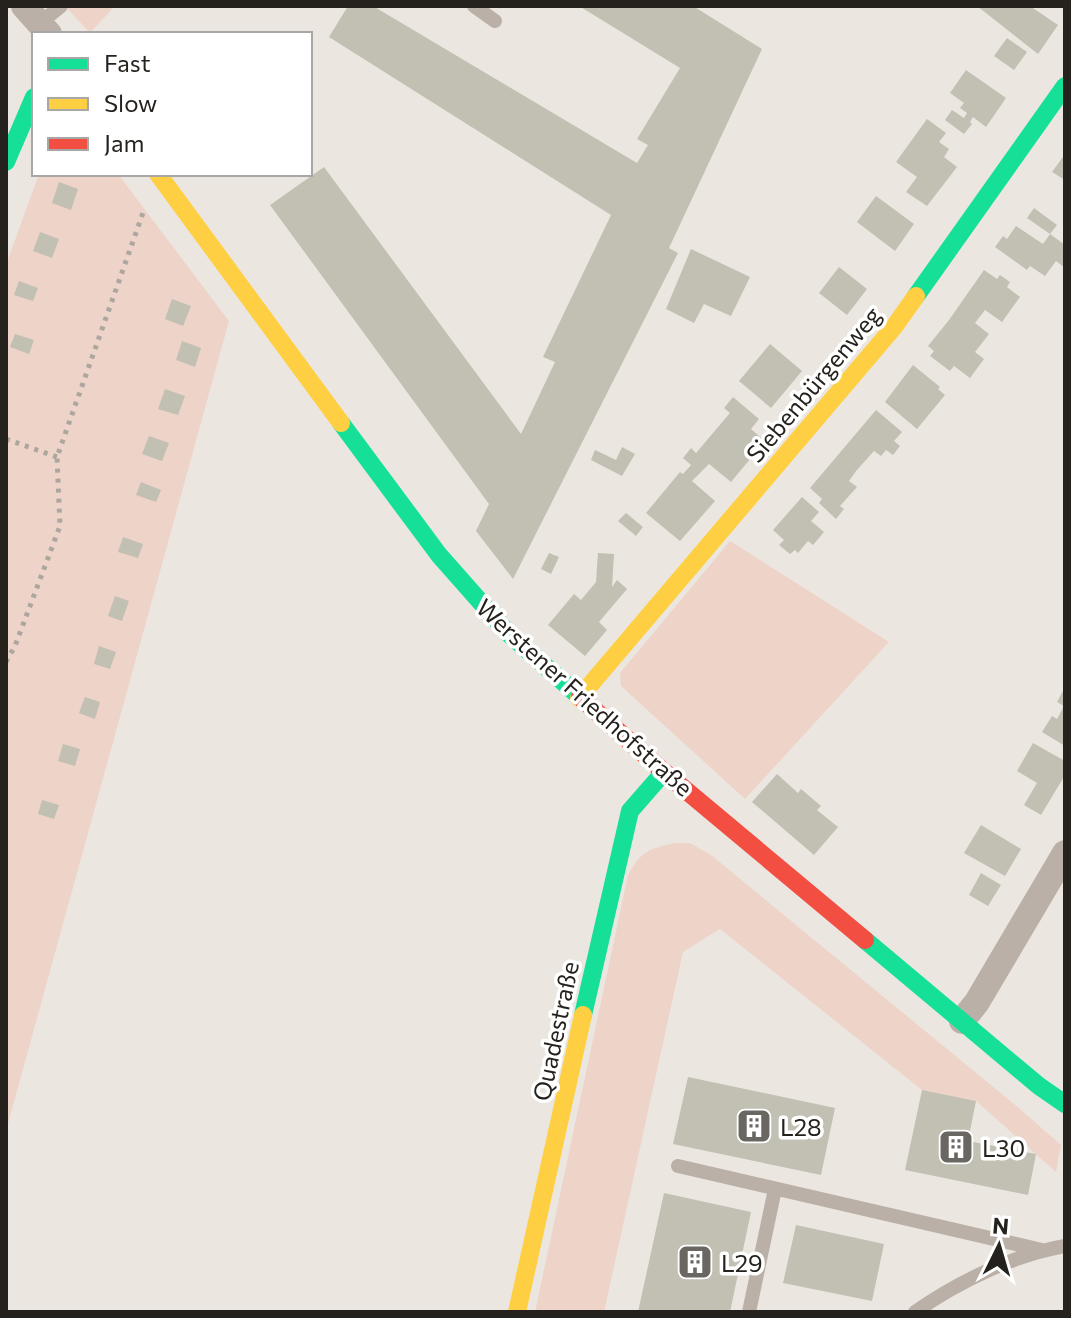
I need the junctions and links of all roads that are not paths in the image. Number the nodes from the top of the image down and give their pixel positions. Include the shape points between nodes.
1 (61, 6) edge
2 (474, 6) edge
3 (38, 21) edge
4 (495, 21) dead end
5 (1065, 86) edge
6 (32, 102) edge
7 (6, 162) edge
8 (163, 181) edge
9 (579, 698) junction
10 (664, 772) junction
11 (1065, 853) edge
12 (962, 1021) junction
13 (1065, 1104) edge
14 (678, 1166) dead end
15 (775, 1189) junction
16 (1065, 1246) edge
17 (1042, 1250) junction
18 (517, 1312) edge
19 (749, 1312) edge
20 (915, 1312) edge

1 - 3 lane
2 - 4 lane
5 - 9 street, Siebenbürgenweg via 894,327
6 - 7 street
8 - 9 street, Werstener Friedhofstraße via 439,555 508,633
9 - 10 street, Werstener Friedhofstraße
10 - 12 street, Werstener Friedhofstraße
10 - 18 street, Quadestraße via 630,811 624,829
11 - 12 street
12 - 13 street, Werstener Friedhofstraße
14 - 15 lane
15 - 17 lane
15 - 19 lane
16 - 17 lane
17 - 20 lane via 966,1282

